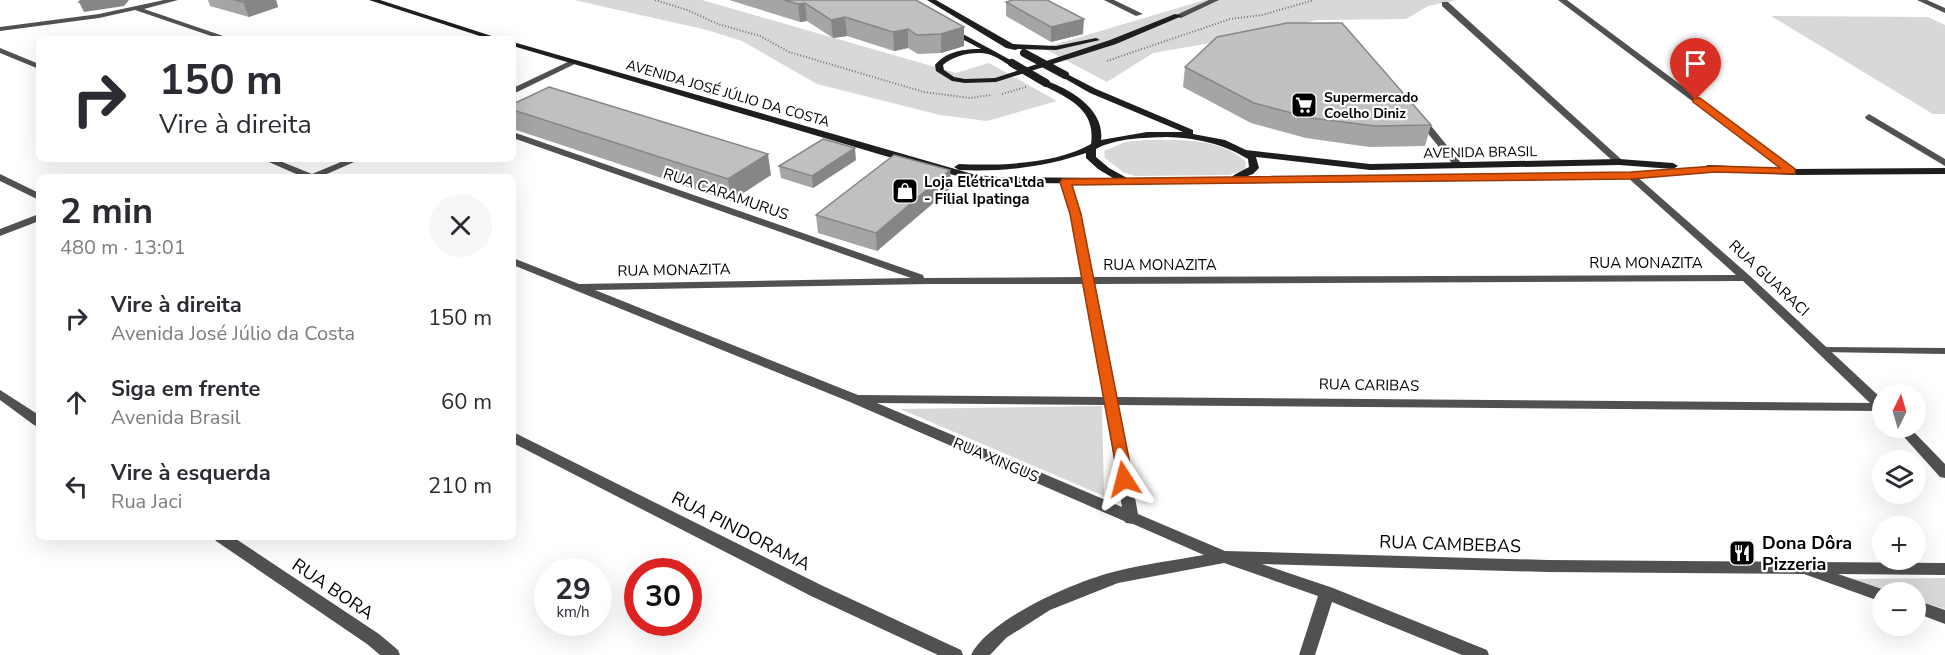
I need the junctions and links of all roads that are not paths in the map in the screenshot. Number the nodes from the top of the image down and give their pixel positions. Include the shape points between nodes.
1 (174, 0) edge
2 (365, 0) edge
3 (931, 0) edge
4 (1108, 0) edge
5 (1215, 0) edge
6 (1562, 0) edge
7 (1921, 0) edge
8 (377, 1) edge
9 (1445, 4) dead end
10 (138, 9) junction
11 (1945, 11) edge
12 (1139, 14) dead end
13 (1178, 16) junction
14 (940, 23) edge
15 (0, 28) edge
16 (219, 36) edge
17 (488, 36) edge
18 (516, 45) edge
19 (1009, 46) junction
20 (0, 50) edge
21 (991, 52) junction
22 (575, 62) junction
23 (36, 66) edge
24 (516, 90) edge
25 (1416, 114) edge
26 (1869, 117) dead end
27 (516, 136) edge
28 (1205, 138) junction
29 (1094, 146) junction
30 (1246, 153) junction
31 (274, 162) edge
32 (349, 162) edge
33 (1619, 162) junction
34 (1945, 163) edge
35 (935, 166) junction
36 (1459, 166) junction
37 (1715, 169) junction
38 (1945, 171) edge
39 (1792, 172) junction
40 (304, 174) edge
41 (319, 174) edge
42 (1631, 176) junction
43 (0, 177) edge
44 (1131, 180) junction
45 (1231, 180) junction
46 (1066, 182) junction
47 (36, 195) edge
48 (36, 218) edge
49 (0, 233) edge
50 (516, 262) edge
51 (1746, 278) junction
52 (1087, 280) junction
53 (929, 281) junction
54 (574, 287) junction
55 (1823, 350) junction
56 (1945, 351) edge
57 (0, 394) edge
58 (1872, 397) edge
59 (855, 399) junction
60 (1111, 400) junction
61 (1872, 406) edge
62 (36, 420) edge
63 (1912, 438) edge
64 (516, 439) edge
65 (1945, 473) edge
66 (1131, 519) junction
67 (225, 540) edge
68 (1224, 557) junction
69 (1801, 568) junction
70 (1945, 569) edge
71 (1326, 593) junction
72 (1872, 593) edge
73 (1926, 610) edge
74 (1945, 617) edge
75 (392, 655) edge
76 (955, 655) edge
77 (979, 655) edge
78 (1307, 655) edge
79 (1481, 655) edge

1 - 10 street
2 - 8 main road
3 - 19 main road
4 - 12 street
5 - 13 street
6 - 39 street
7 - 11 street
8 - 17 main road
9 - 33 street
10 - 15 street
10 - 16 street
13 - 19 main road via 1069,46
13 - 21 main road via 996,80 952,79 940,71 939,65 952,56
14 - 21 main road
18 - 22 main road, AVENIDA JOSÉ JÚLIO DA COSTA
19 - 28 main road, bridge via 1094,91
20 - 23 street
21 - 29 main road, bridge via 1090,110 1099,134
22 - 24 street
22 - 35 main road, AVENIDA JOSÉ JÚLIO DA COSTA
25 - 36 street
26 - 34 street
27 - 53 street, RUA CARAMURUS
28 - 29 main road, AVENIDA JOSÉ JÚLIO DA COSTA via 1160,134
28 - 30 main road, AVENIDA BRASIL
29 - 35 main road, AVENIDA JOSÉ JÚLIO DA COSTA via 1051,162 1022,167
29 - 44 main road via 1091,158 1097,164 1113,175
30 - 36 main road, AVENIDA BRASIL via 1370,167
30 - 45 main road via 1254,168
31 - 40 street
32 - 41 street
33 - 36 main road, AVENIDA BRASIL
33 - 37 main road, AVENIDA BRASIL
35 - 46 main road, AVENIDA JOSÉ JÚLIO DA COSTA via 976,178
37 - 39 main road, AVENIDA BRASIL
37 - 42 main road, AVENIDA BRASIL
38 - 39 main road, AVENIDA BRASIL
42 - 45 main road, AVENIDA BRASIL
42 - 51 street, RUA GUARACI
43 - 47 street
44 - 45 main road, AVENIDA JOSÉ JÚLIO DA COSTA
44 - 46 main road, AVENIDA JOSÉ JÚLIO DA COSTA
46 - 52 street via 1076,214
48 - 49 street
50 - 54 street, RUA XINGUS
51 - 52 street, RUA MONAZITA
51 - 55 street, RUA GUARACI
52 - 53 street, RUA MONAZITA
52 - 60 street
53 - 54 street, RUA MONAZITA
54 - 59 street, RUA XINGUS
55 - 56 lane
55 - 58 street, RUA GUARACI
57 - 62 street
59 - 60 street, RUA CARIBAS
59 - 66 street, RUA XINGUS
60 - 61 street, RUA CARIBAS
60 - 66 street
63 - 65 street
64 - 76 street, RUA PINDORAMA via 807,586
66 - 68 street, RUA XINGUS
67 - 75 street, RUA BORA
68 - 69 street, RUA CAMBEBAS
68 - 71 street, RUA XINGUS
68 - 77 street, RUA CAMBEBAS via 1116,577 1044,605 1000,633
69 - 70 street, RUA CAMBEBAS
69 - 72 street
71 - 78 street
71 - 79 street, RUA XINGUS
73 - 74 street

